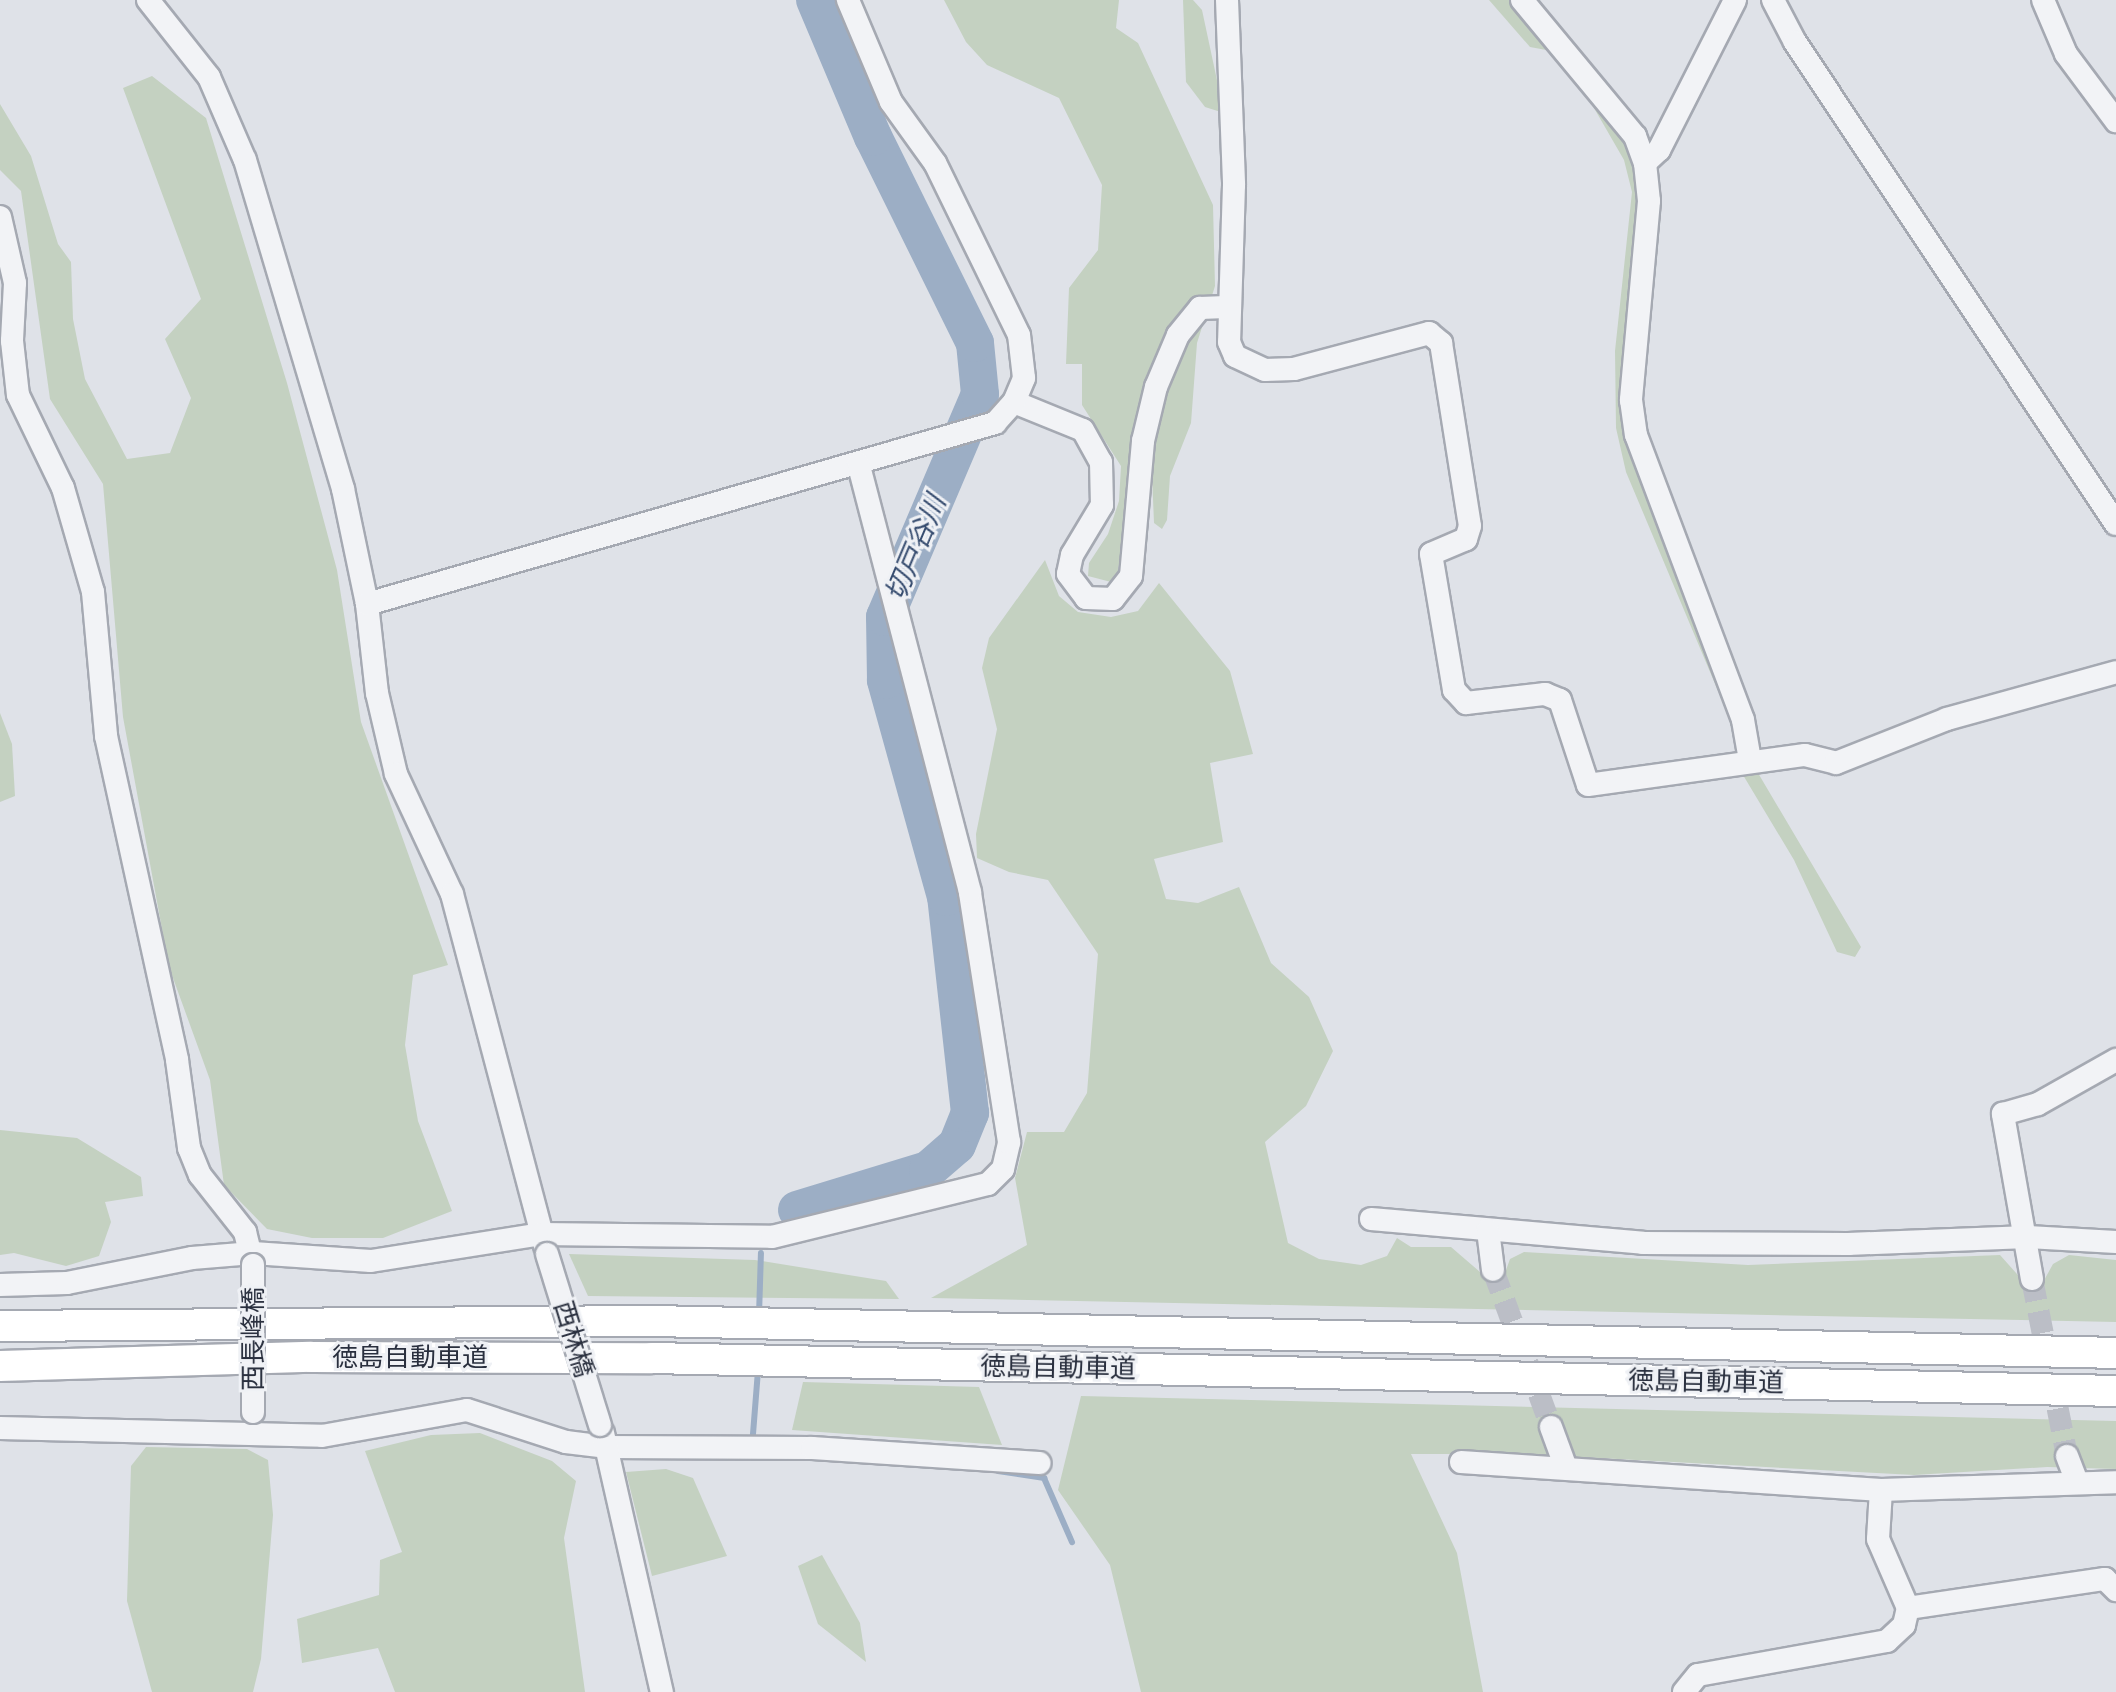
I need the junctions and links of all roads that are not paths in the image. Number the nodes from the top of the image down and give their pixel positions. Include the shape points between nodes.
1 (148, 0) edge
2 (848, 0) edge
3 (1227, 0) edge
4 (1522, 0) edge
5 (1735, 0) edge
6 (1773, 0) edge
7 (2043, 0) edge
8 (2116, 121) edge
9 (1645, 163) junction
10 (0, 217) edge
11 (1226, 307) junction
12 (1014, 402) junction
13 (858, 463) junction
14 (2116, 524) edge
15 (367, 604) junction
16 (2116, 672) edge
17 (1750, 760) junction
18 (2116, 1060) edge
19 (1371, 1219) dead end
20 (1488, 1230) junction
21 (2028, 1237) junction
22 (2116, 1242) edge
23 (544, 1244) junction
24 (253, 1259) junction
25 (1493, 1270) tunnel mouth
26 (2032, 1279) tunnel mouth
27 (0, 1285) edge
28 (0, 1326) edge
29 (2116, 1353) edge
30 (0, 1366) edge
31 (2116, 1391) edge
32 (254, 1421) junction
33 (1551, 1427) tunnel mouth
34 (0, 1428) edge
35 (606, 1447) junction
36 (2067, 1456) tunnel mouth
37 (1461, 1462) dead end
38 (1040, 1463) dead end
39 (1566, 1468) junction
40 (2076, 1480) junction
41 (2116, 1482) edge
42 (1881, 1490) junction
43 (2116, 1590) edge
44 (1908, 1608) junction
45 (662, 1692) edge
46 (1684, 1692) edge

1 - 15 street, 西林橋 via 209,77 245,160 343,489
2 - 12 street via 891,102 941,175 1019,335 1024,378
3 - 11 street via 1234,185
4 - 9 street via 1635,136
5 - 9 street via 1659,150
6 - 14 street via 1795,42
7 - 8 street via 2066,54
9 - 17 street via 1649,201 1631,400 1636,435 1743,720
10 - 24 street via 15,283 12,341 18,395 63,488 93,592 106,736 177,1060 189,1148 200,1175 245,1232
11 - 12 street via 1200,308 1178,335 1156,387 1143,441 1131,576 1113,599 1086,598 1068,574 1072,555 1102,505 1101,462 1083,430
11 - 17 street via 1235,356 1265,370 1294,369 1429,333 1441,343 1470,526 1466,539 1431,554 1454,690 1466,703 1545,694 1560,700 1588,785
12 - 13 street via 995,423
13 - 15 street
13 - 23 street via 970,892 1009,1142 1003,1169 988,1184 772,1237
15 - 23 street, 西林橋 via 377,693 396,774 452,894
16 - 17 street via 1947,719 1836,763 1805,755
18 - 21 street via 2038,1104 2003,1114
19 - 20 street
20 - 21 street via 1643,1243 1848,1244
20 - 25 street
21 - 22 street
21 - 26 street
23 - 24 street via 371,1261
23 - 35 street, 西林橋, bridge
24 - 27 street via 192,1258 67,1283
24 - 32 street, 西長峰橋, bridge
28 - 29 highway, 徳島自動車道 via 653,1321
30 - 31 highway, 徳島自動車道 via 311,1357 652,1358
32 - 34 street
32 - 35 street via 358,1433 467,1410 566,1442
33 - 39 street
35 - 38 street via 812,1448
35 - 45 street, 西林橋
36 - 40 street
37 - 39 street
39 - 42 street
40 - 41 street
40 - 42 street
42 - 44 street via 1878,1539
43 - 44 street via 2105,1579
44 - 46 street via 1904,1625 1887,1641 1698,1675

